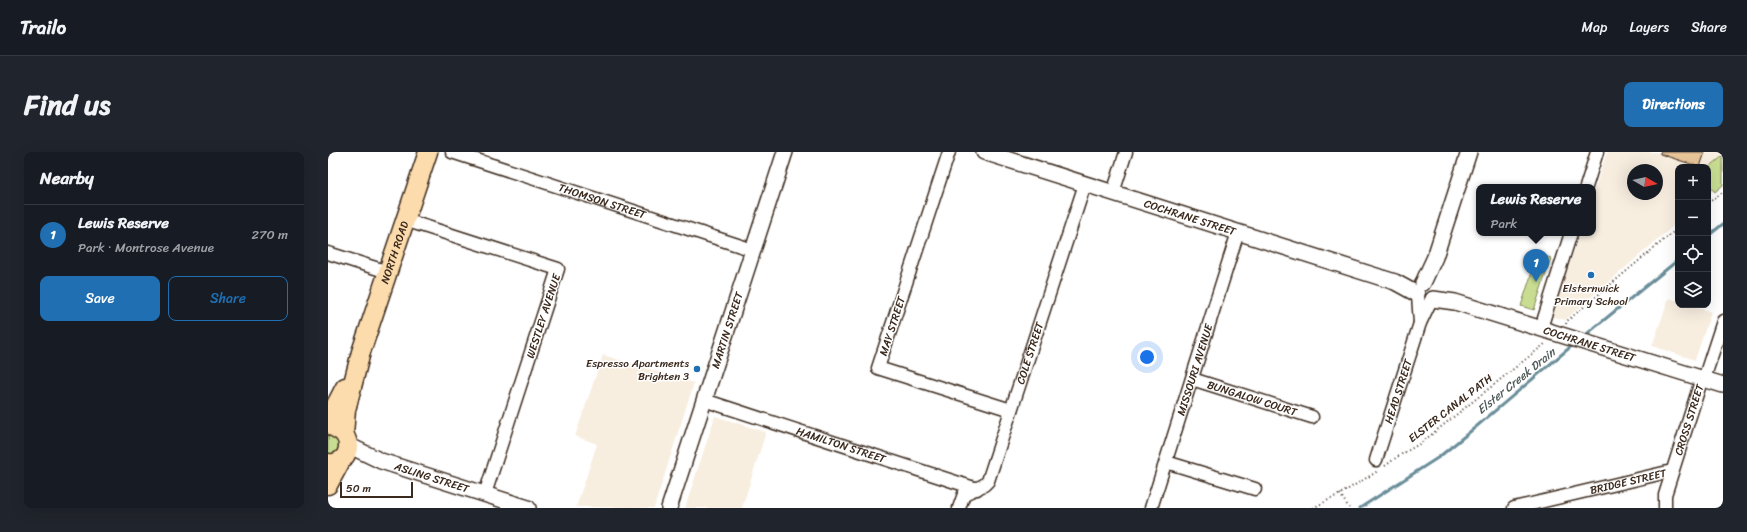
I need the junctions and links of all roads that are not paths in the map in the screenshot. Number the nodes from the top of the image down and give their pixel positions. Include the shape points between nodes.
1 (428, 152) edge
2 (452, 152) edge
3 (784, 152) edge
4 (949, 152) edge
5 (984, 152) edge
6 (1126, 152) edge
7 (1469, 152) edge
8 (1597, 152) edge
9 (1085, 184) junction
10 (1587, 184) edge
11 (1113, 193) junction
12 (405, 220) junction
13 (1238, 232) junction
14 (1570, 236) edge
15 (753, 250) junction
16 (328, 253) edge
17 (388, 272) junction
18 (1427, 291) junction
19 (1723, 321) edge
20 (1541, 328) junction
21 (361, 352) junction
22 (1703, 378) junction
23 (1192, 379) junction
24 (1723, 385) edge
25 (704, 400) junction
26 (1011, 410) junction
27 (1312, 417) dead end
28 (328, 420) edge
29 (339, 448) edge
30 (1376, 460) dead end
31 (1166, 462) junction
32 (1672, 471) junction
33 (328, 485) edge
34 (977, 488) junction
35 (1255, 489) dead end
36 (485, 494) junction
37 (528, 508) edge
38 (669, 508) edge
39 (959, 508) edge
40 (1151, 508) edge
41 (1514, 508) edge
42 (1665, 508) edge

1 - 12 main road, NORTH ROAD
2 - 15 street, THOMSON STREET
3 - 15 street, MARTIN STREET
4 - 26 street, MAY STREET via 878,368
5 - 9 street, COCHRANE STREET
6 - 11 street
7 - 18 street, HEAD STREET via 1435,257
8 - 10 street
9 - 11 street, COCHRANE STREET
9 - 26 street, COLE STREET
11 - 13 street, COCHRANE STREET
12 - 17 main road, NORTH ROAD
12 - 36 street, WESTLEY AVENUE via 558,269
13 - 18 street, COCHRANE STREET
13 - 23 street, MISSOURI AVENUE
14 - 20 street
15 - 25 street, MARTIN STREET
16 - 17 street
17 - 21 main road, NORTH ROAD
18 - 20 street, COCHRANE STREET
18 - 30 street, HEAD STREET via 1420,323
19 - 22 street, CROSS STREET
20 - 22 street, COCHRANE STREET
21 - 28 main road, NORTH ROAD
21 - 29 main road, NORTH ROAD
22 - 24 street, COCHRANE STREET
22 - 32 street, CROSS STREET
23 - 27 street, BUNGALOW COURT
23 - 31 street, MISSOURI AVENUE
25 - 34 street, HAMILTON STREET
25 - 38 street, MARTIN STREET
26 - 34 street, COLE STREET via 988,481
29 - 33 main road, NORTH ROAD
29 - 36 street, ASLING STREET
31 - 35 street
31 - 40 street, MISSOURI AVENUE
32 - 41 street, BRIDGE STREET
32 - 42 street, CROSS STREET via 1665,495
34 - 39 street, COLE STREET via 964,494
36 - 37 street, ASLING STREET

